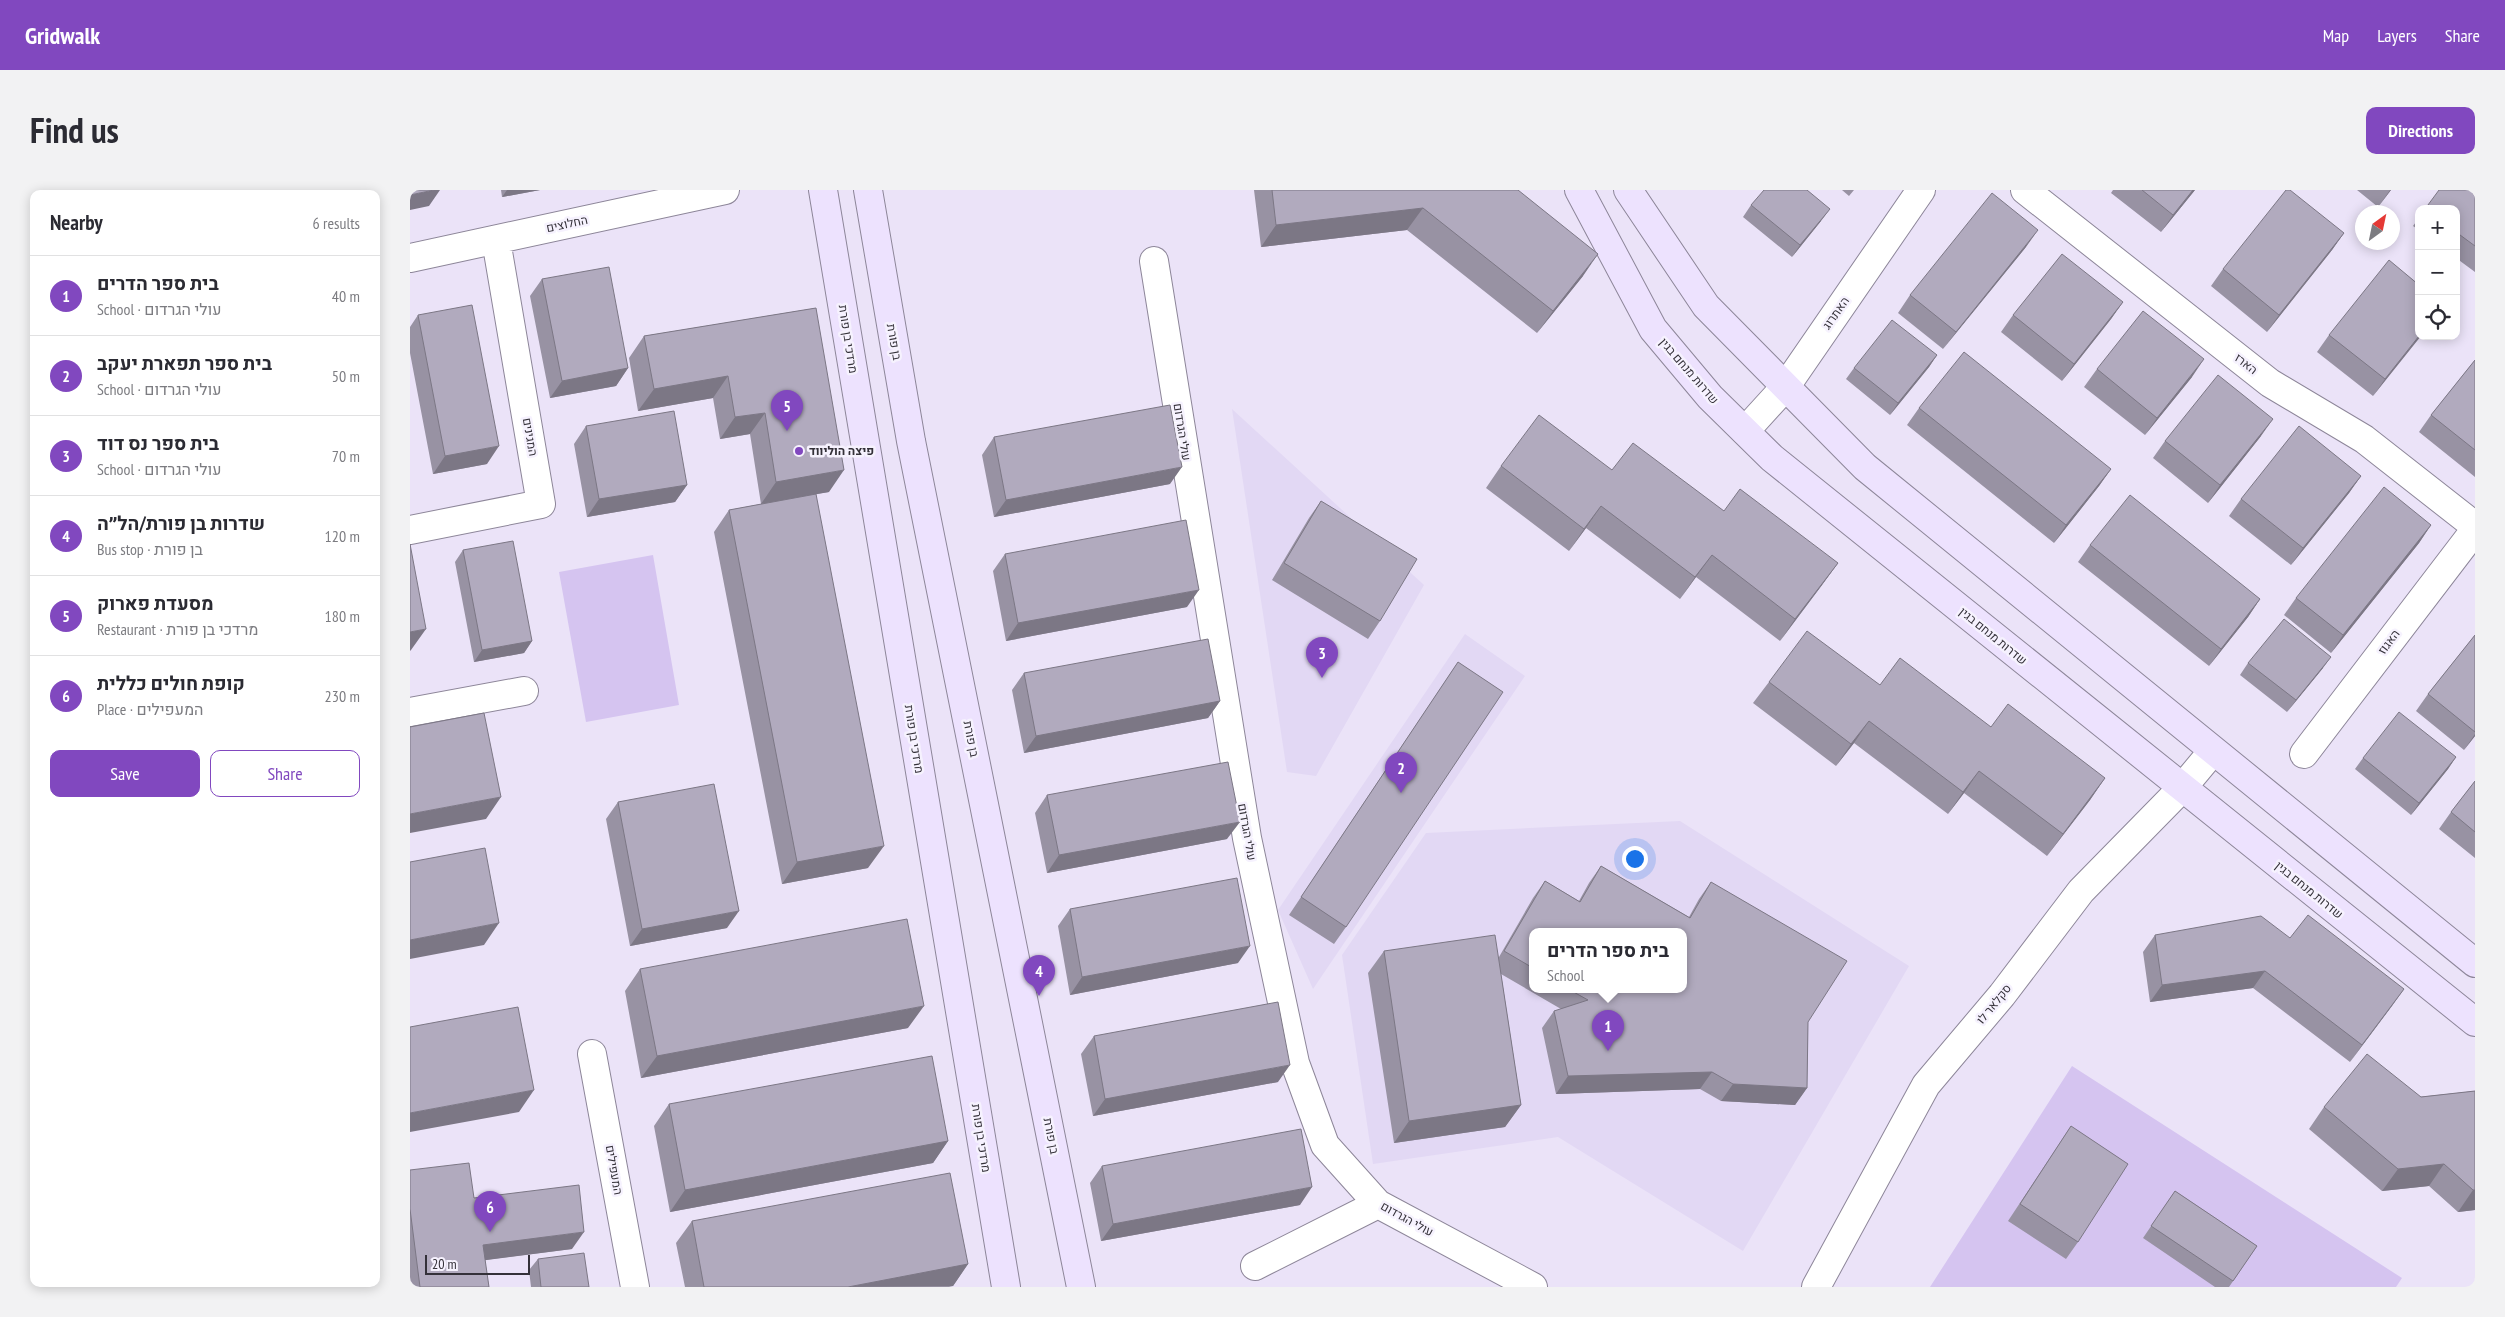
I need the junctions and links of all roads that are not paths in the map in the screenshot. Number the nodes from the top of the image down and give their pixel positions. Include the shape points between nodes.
1 (725, 190) edge
2 (823, 190) edge
3 (868, 190) edge
4 (1579, 190) edge
5 (1628, 190) edge
6 (1920, 190) edge
7 (2025, 190) edge
8 (496, 240) junction
9 (410, 258) edge
10 (1154, 261) dead end
11 (1786, 386) junction
12 (1745, 431) junction
13 (2475, 526) edge
14 (410, 530) edge
15 (2475, 530) edge
16 (524, 691) dead end
17 (410, 712) edge
18 (2213, 750) junction
19 (2304, 754) dead end
20 (2182, 788) junction
21 (2475, 963) edge
22 (2475, 1022) edge
23 (592, 1054) dead end
24 (1378, 1204) junction
25 (1255, 1266) dead end
26 (635, 1287) edge
27 (1006, 1287) edge
28 (1081, 1287) edge
29 (1532, 1287) edge
30 (1816, 1287) edge

1 - 8 street, החלוצים
2 - 27 street, מרדכי בן פורת
3 - 28 street, בן פורת via 911,441
4 - 12 street, שדרות מנחם בגין via 1653,329 1710,397
5 - 11 street via 1706,306
6 - 11 street, האתרוג
7 - 13 street, הארז via 2270,383 2364,439
8 - 9 street, החלוצים
8 - 14 street, המגינים via 541,504
10 - 24 street, עולי הגרדום via 1247,838 1295,1064 1325,1145
11 - 12 street, האתרוג
11 - 18 street via 1865,467
12 - 20 street, שדרות מנחם בגין via 1772,458
15 - 19 street, האגוז
16 - 17 street
18 - 20 street, סקלאר לו
18 - 21 street
20 - 22 street, שדרות מנחם בגין
20 - 30 street, סקלאר לו via 2081,891 2002,995 1926,1085
23 - 26 street, המעפילים
24 - 25 street
24 - 29 street, עולי הגרדום

